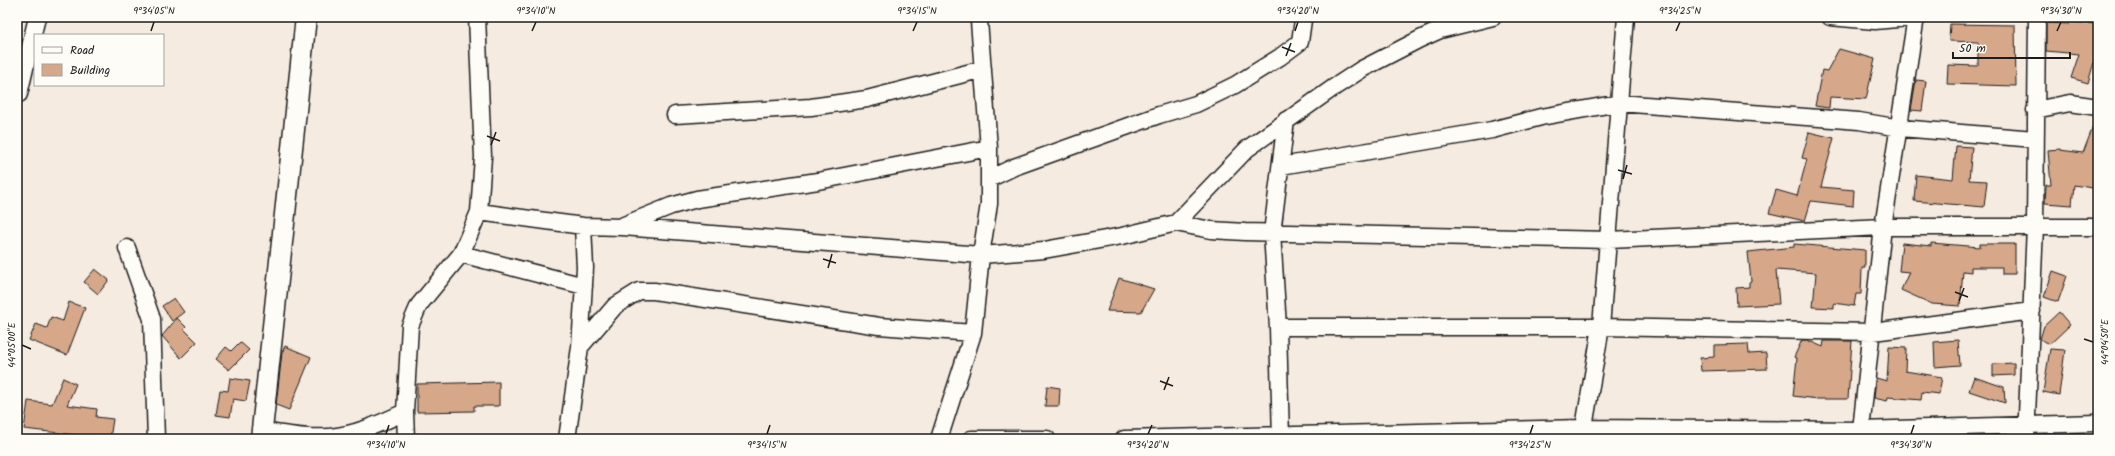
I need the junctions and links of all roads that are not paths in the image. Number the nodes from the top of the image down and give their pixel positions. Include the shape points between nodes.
1 (37, 17) edge
2 (306, 17) edge
3 (477, 17) edge
4 (1301, 17) edge
5 (1493, 17) edge
6 (1626, 17) edge
7 (1830, 17) edge
8 (1917, 17) edge
9 (2037, 17) edge
10 (1875, 19) edge
11 (980, 21) dead end
12 (983, 69) junction
13 (19, 94) dead end
14 (1619, 103) junction
15 (2098, 107) edge
16 (2036, 110) junction
17 (675, 115) dead end
18 (1286, 120) junction
19 (1900, 128) junction
20 (2035, 138) junction
21 (989, 148) junction
22 (1281, 166) junction
23 (989, 179) junction
24 (479, 212) junction
25 (1176, 223) junction
26 (583, 226) junction
27 (2035, 226) junction
28 (619, 227) junction
29 (1883, 227) junction
30 (2098, 227) edge
31 (1272, 233) junction
32 (1609, 240) junction
33 (127, 248) dead end
34 (461, 254) junction
35 (982, 255) junction
36 (584, 286) junction
37 (2032, 311) junction
38 (1278, 326) junction
39 (1601, 327) junction
40 (1873, 332) junction
41 (973, 333) junction
42 (580, 347) junction
43 (405, 412) junction
44 (2098, 423) edge
45 (1861, 430) junction
46 (2027, 432) edge
47 (1583, 434) edge
48 (261, 435) edge
49 (1281, 438) edge
50 (156, 439) edge
51 (406, 439) edge
52 (567, 439) edge
53 (939, 439) edge
54 (971, 439) edge
55 (978, 439) edge
56 (1046, 439) edge
57 (1124, 439) edge

1 - 13 street
2 - 48 street
3 - 24 street via 484,157
4 - 23 street via 1303,20 1300,42 1235,86 1196,104 1014,167
5 - 18 street via 1440,30 1420,39 1362,69
6 - 14 street
7 - 10 street
8 - 10 street
8 - 19 street
9 - 16 street
11 - 12 street
12 - 17 street via 867,99 811,107
12 - 21 street
14 - 19 street via 1858,121
14 - 22 street via 1541,117 1492,130
14 - 32 street
15 - 16 street via 2070,103
16 - 20 street
18 - 22 street
18 - 25 street via 1247,149
19 - 20 street
19 - 29 street
20 - 27 street
21 - 23 street
21 - 28 street via 818,181 697,199 670,206
22 - 31 street
23 - 35 street
24 - 26 street
24 - 34 street
25 - 31 street via 1211,230
25 - 35 street via 1044,250
26 - 28 street
26 - 36 street via 586,268
27 - 29 street
27 - 30 street
27 - 37 street
28 - 35 street
29 - 32 street
29 - 40 street
31 - 32 street
31 - 38 street
32 - 39 street
33 - 50 street via 152,319
34 - 36 street
34 - 43 street via 419,305 410,326
35 - 41 street
36 - 42 street
37 - 40 street
37 - 46 street
38 - 39 street
38 - 49 street
39 - 40 street
39 - 47 street
40 - 45 street
41 - 42 street via 879,326 654,291 639,291 615,306
41 - 53 street
42 - 52 street
43 - 48 street via 352,434 329,437
43 - 51 street
44 - 46 street
45 - 46 street
45 - 47 street
47 - 49 street
49 - 57 street
54 - 55 street
55 - 56 street

